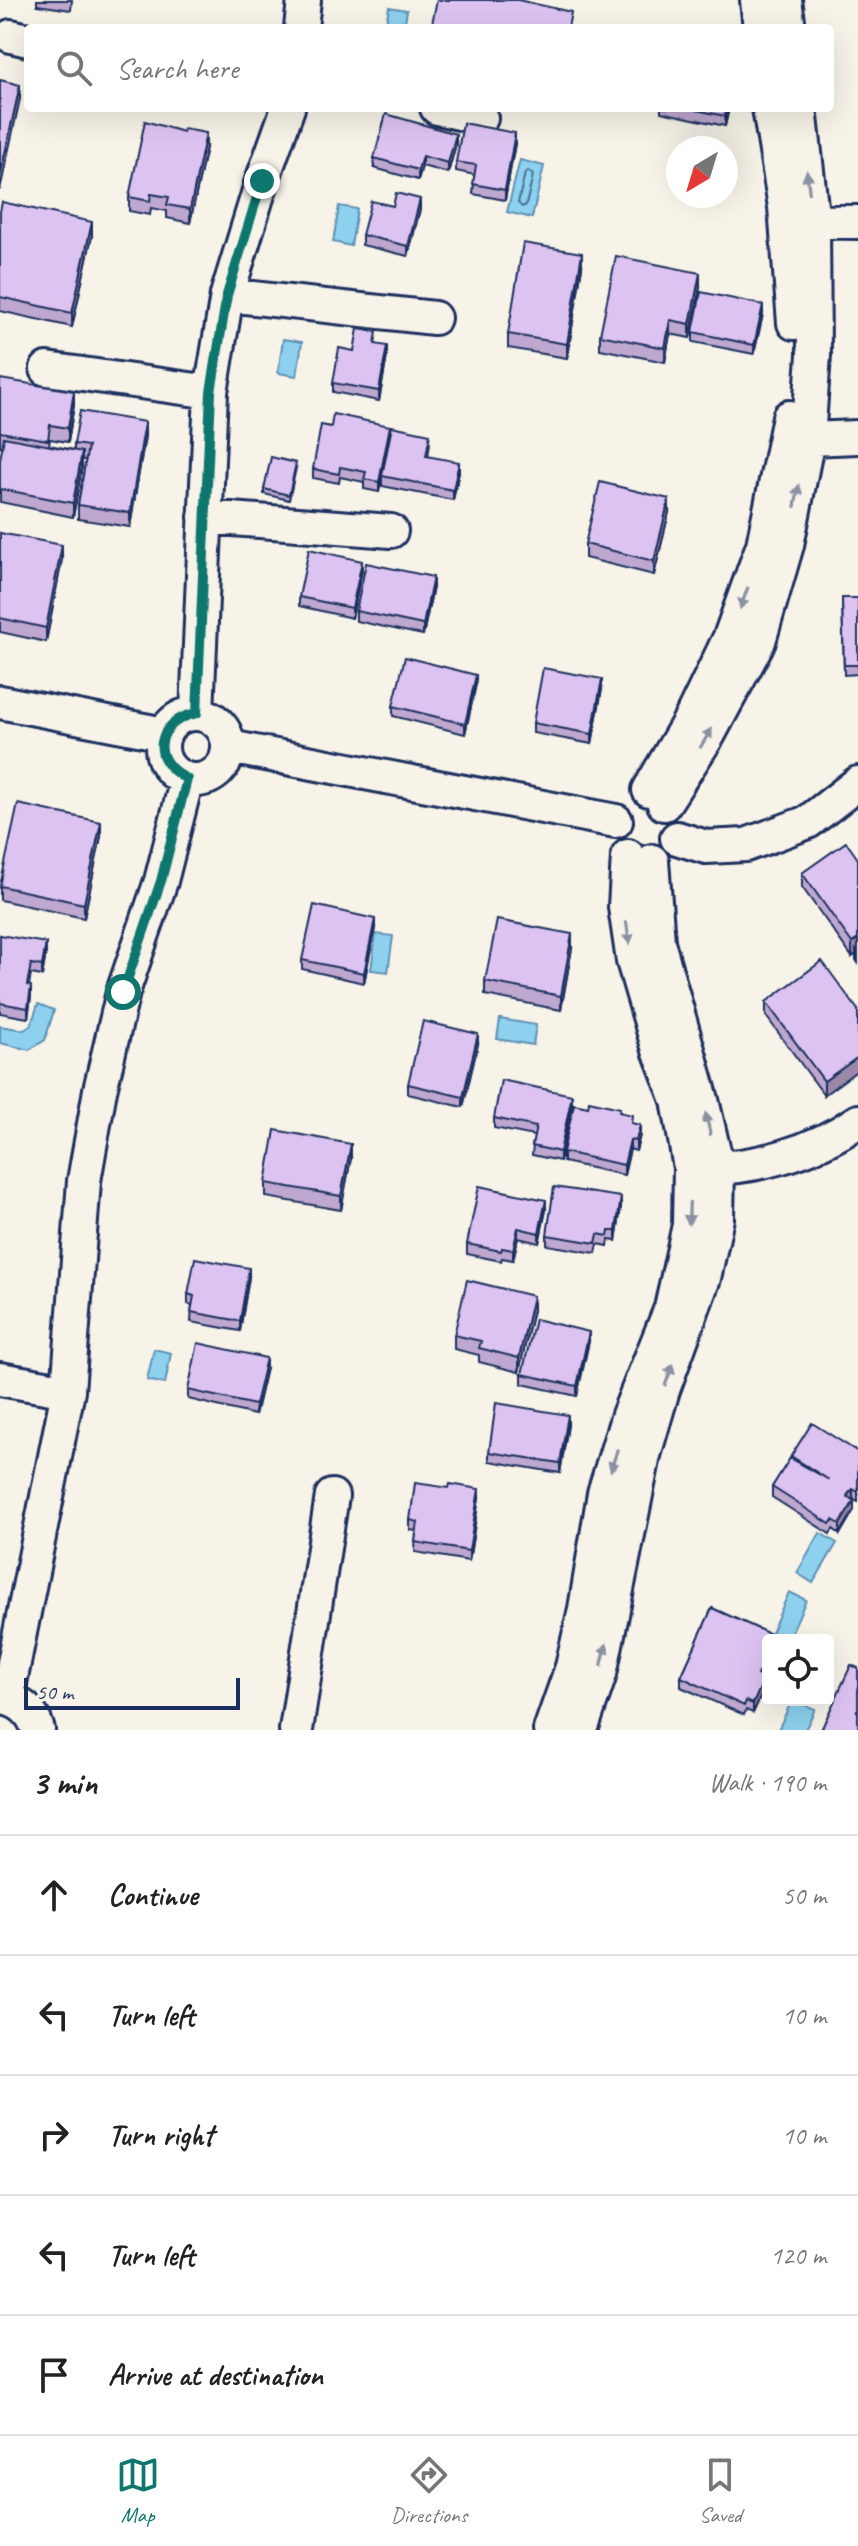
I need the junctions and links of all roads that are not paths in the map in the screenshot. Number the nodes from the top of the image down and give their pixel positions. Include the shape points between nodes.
1 (304, 0) edge
2 (757, 0) edge
3 (785, 0) edge
4 (301, 24) edge
5 (760, 24) edge
6 (788, 24) edge
7 (287, 112) edge
8 (455, 112) edge
9 (770, 112) edge
10 (800, 112) edge
11 (481, 118) dead end
12 (800, 222) junction
13 (858, 222) edge
14 (227, 295) junction
15 (434, 318) dead end
16 (47, 369) dead end
17 (211, 392) junction
18 (858, 437) edge
19 (808, 439) junction
20 (205, 517) junction
21 (391, 531) dead end
22 (0, 702) edge
23 (197, 713) junction
24 (164, 734) junction
25 (229, 747) junction
26 (187, 779) junction
27 (858, 783) edge
28 (654, 801) junction
29 (616, 821) junction
30 (677, 838) junction
31 (640, 858) junction
32 (858, 1121) edge
33 (704, 1168) junction
34 (0, 1379) edge
35 (68, 1391) junction
36 (332, 1496) dead end
37 (3, 1698) edge
38 (38, 1730) edge
39 (296, 1730) edge
40 (550, 1730) edge
41 (581, 1730) edge

1 - 4 street
2 - 5 street
3 - 6 street
7 - 14 street
8 - 11 street
9 - 12 street
12 -> 10 street
12 - 13 street
12 - 19 street via 814,355
12 -> 28 street via 789,423 763,545 730,637
14 - 15 street
14 - 17 street
16 - 17 street
17 - 20 street
18 - 19 street
28 -> 19 street via 709,734 759,641 787,545
20 - 21 street
20 - 23 street
22 - 24 street
23 - 24 street via 181,716
23 - 25 street via 217,721
24 - 26 street via 166,764
25 - 26 street via 223,767 210,777
25 - 29 street
26 - 35 street via 161,881 123,992 100,1090 84,1181
27 - 30 street via 808,822 746,845 706,847
28 - 29 street via 626,805
28 - 30 street via 675,817
29 - 31 street via 620,848
30 - 31 street via 671,849
31 - 33 street via 702,1100
32 - 33 street via 775,1160
33 -> 40 street via 671,1308 604,1493 572,1667
41 -> 33 street via 603,1661 644,1455 704,1278 717,1218
34 - 35 street
35 - 37 street
36 - 39 street
37 - 38 street via 31,1713

